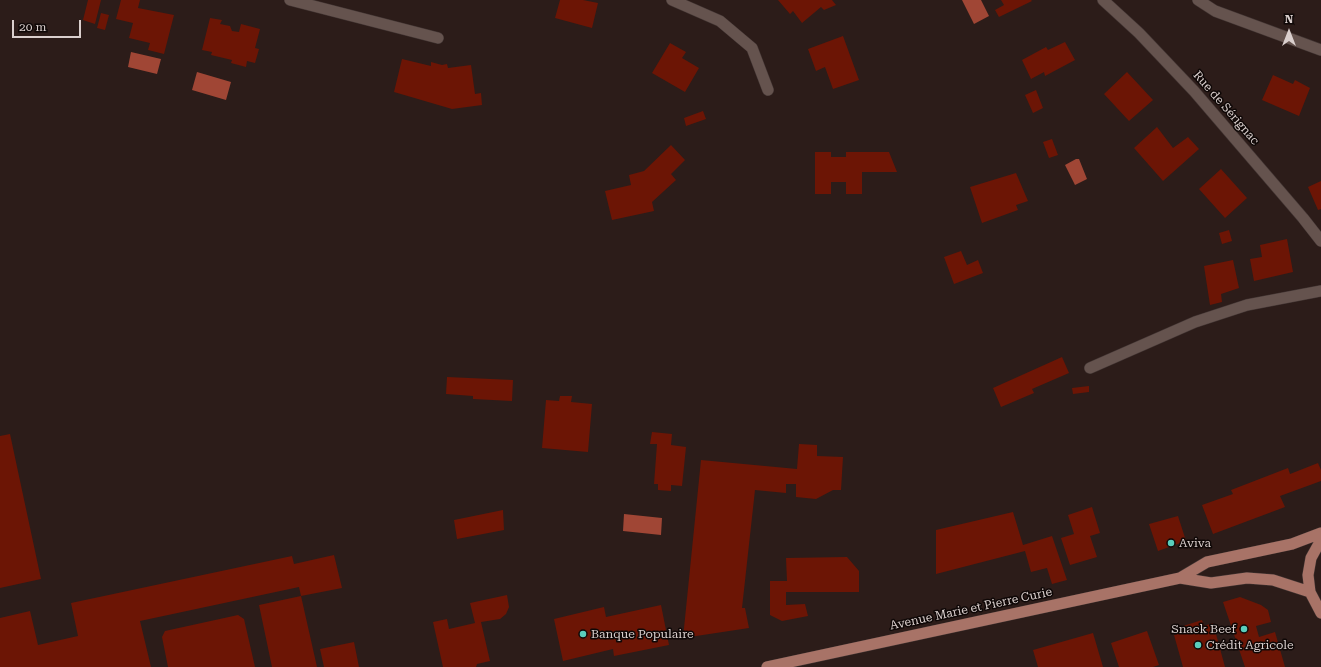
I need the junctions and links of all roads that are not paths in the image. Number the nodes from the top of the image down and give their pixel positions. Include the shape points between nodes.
1 (290, 0) edge
2 (672, 0) edge
3 (1103, 0) edge
4 (1198, 0) edge
5 (438, 38) dead end
6 (1321, 50) edge
7 (768, 90) dead end
8 (1321, 241) edge
9 (1321, 291) edge
10 (1090, 368) dead end
11 (1321, 533) edge
12 (1321, 540) edge
13 (1180, 578) junction
14 (1310, 592) junction
15 (1321, 613) edge
16 (767, 667) edge

1 - 5 street
2 - 7 street via 720,21 752,48
3 - 8 street, Rue de Sérignac via 1139,33 1194,91
4 - 6 street via 1215,11
9 - 10 street via 1247,305 1195,322
11 - 13 main road, Avenue Marie et Pierre Curie via 1292,544 1207,562
12 - 14 main road via 1311,558 1308,575
13 - 14 main road, Avenue Marie et Pierre Curie via 1211,583 1247,578 1273,580
13 - 16 main road, Avenue Marie et Pierre Curie
14 - 15 main road

